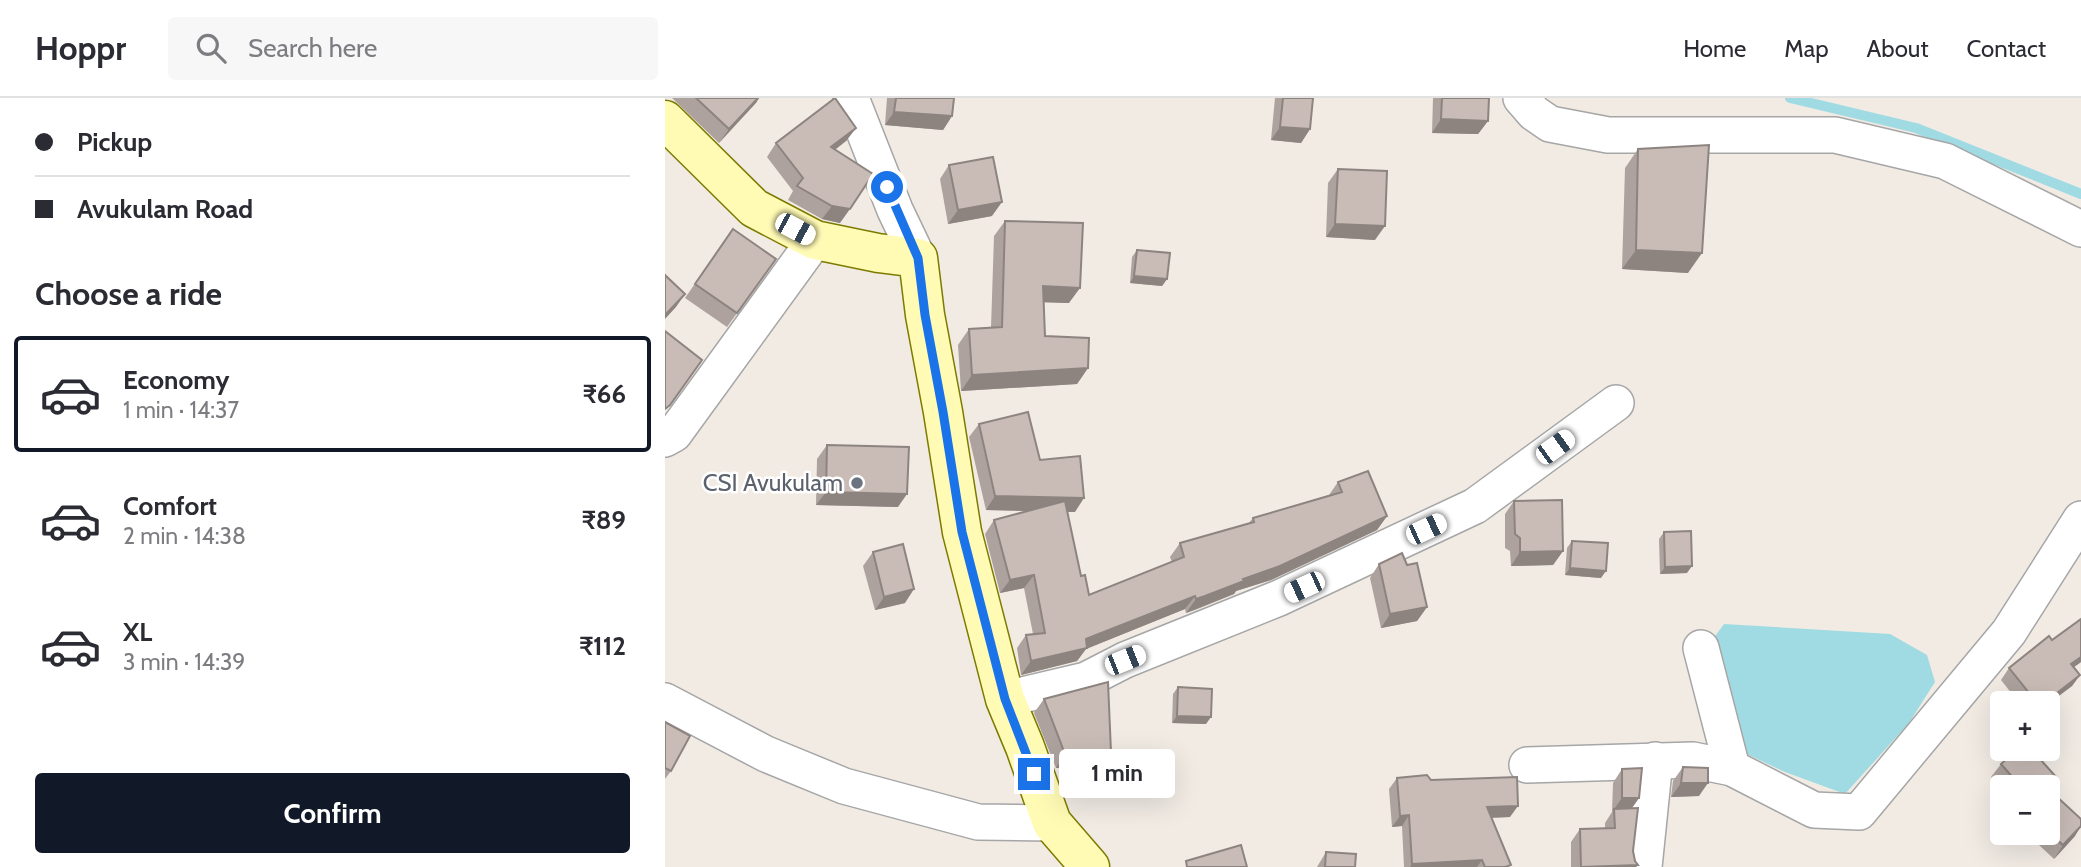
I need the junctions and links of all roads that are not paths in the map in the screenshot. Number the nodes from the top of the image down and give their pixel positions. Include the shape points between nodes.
1 (851, 98) edge
2 (1521, 98) edge
3 (665, 120) edge
4 (2081, 229) edge
5 (815, 240) junction
6 (918, 258) junction
7 (1616, 403) dead end
8 (665, 439) edge
9 (2081, 519) edge
10 (1701, 648) dead end
11 (1005, 699) junction
12 (665, 701) edge
13 (1655, 760) junction
14 (1527, 765) dead end
15 (1732, 768) junction
16 (1052, 823) junction
17 (1090, 867) edge
18 (1644, 867) edge

1 - 6 street
2 - 4 street via 1551,124 1608,135 1835,135 1945,161
3 - 5 main road via 754,208
5 - 6 main road
5 - 8 street via 674,434
6 - 11 main road via 962,532
7 - 11 street via 1475,506 1279,598 1086,680
9 - 15 street via 2008,632 1859,811 1814,810
10 - 15 street
11 - 16 main road
12 - 16 street via 766,754 844,786 978,822
13 - 14 street
13 - 15 street via 1693,760
13 - 18 street
16 - 17 main road

